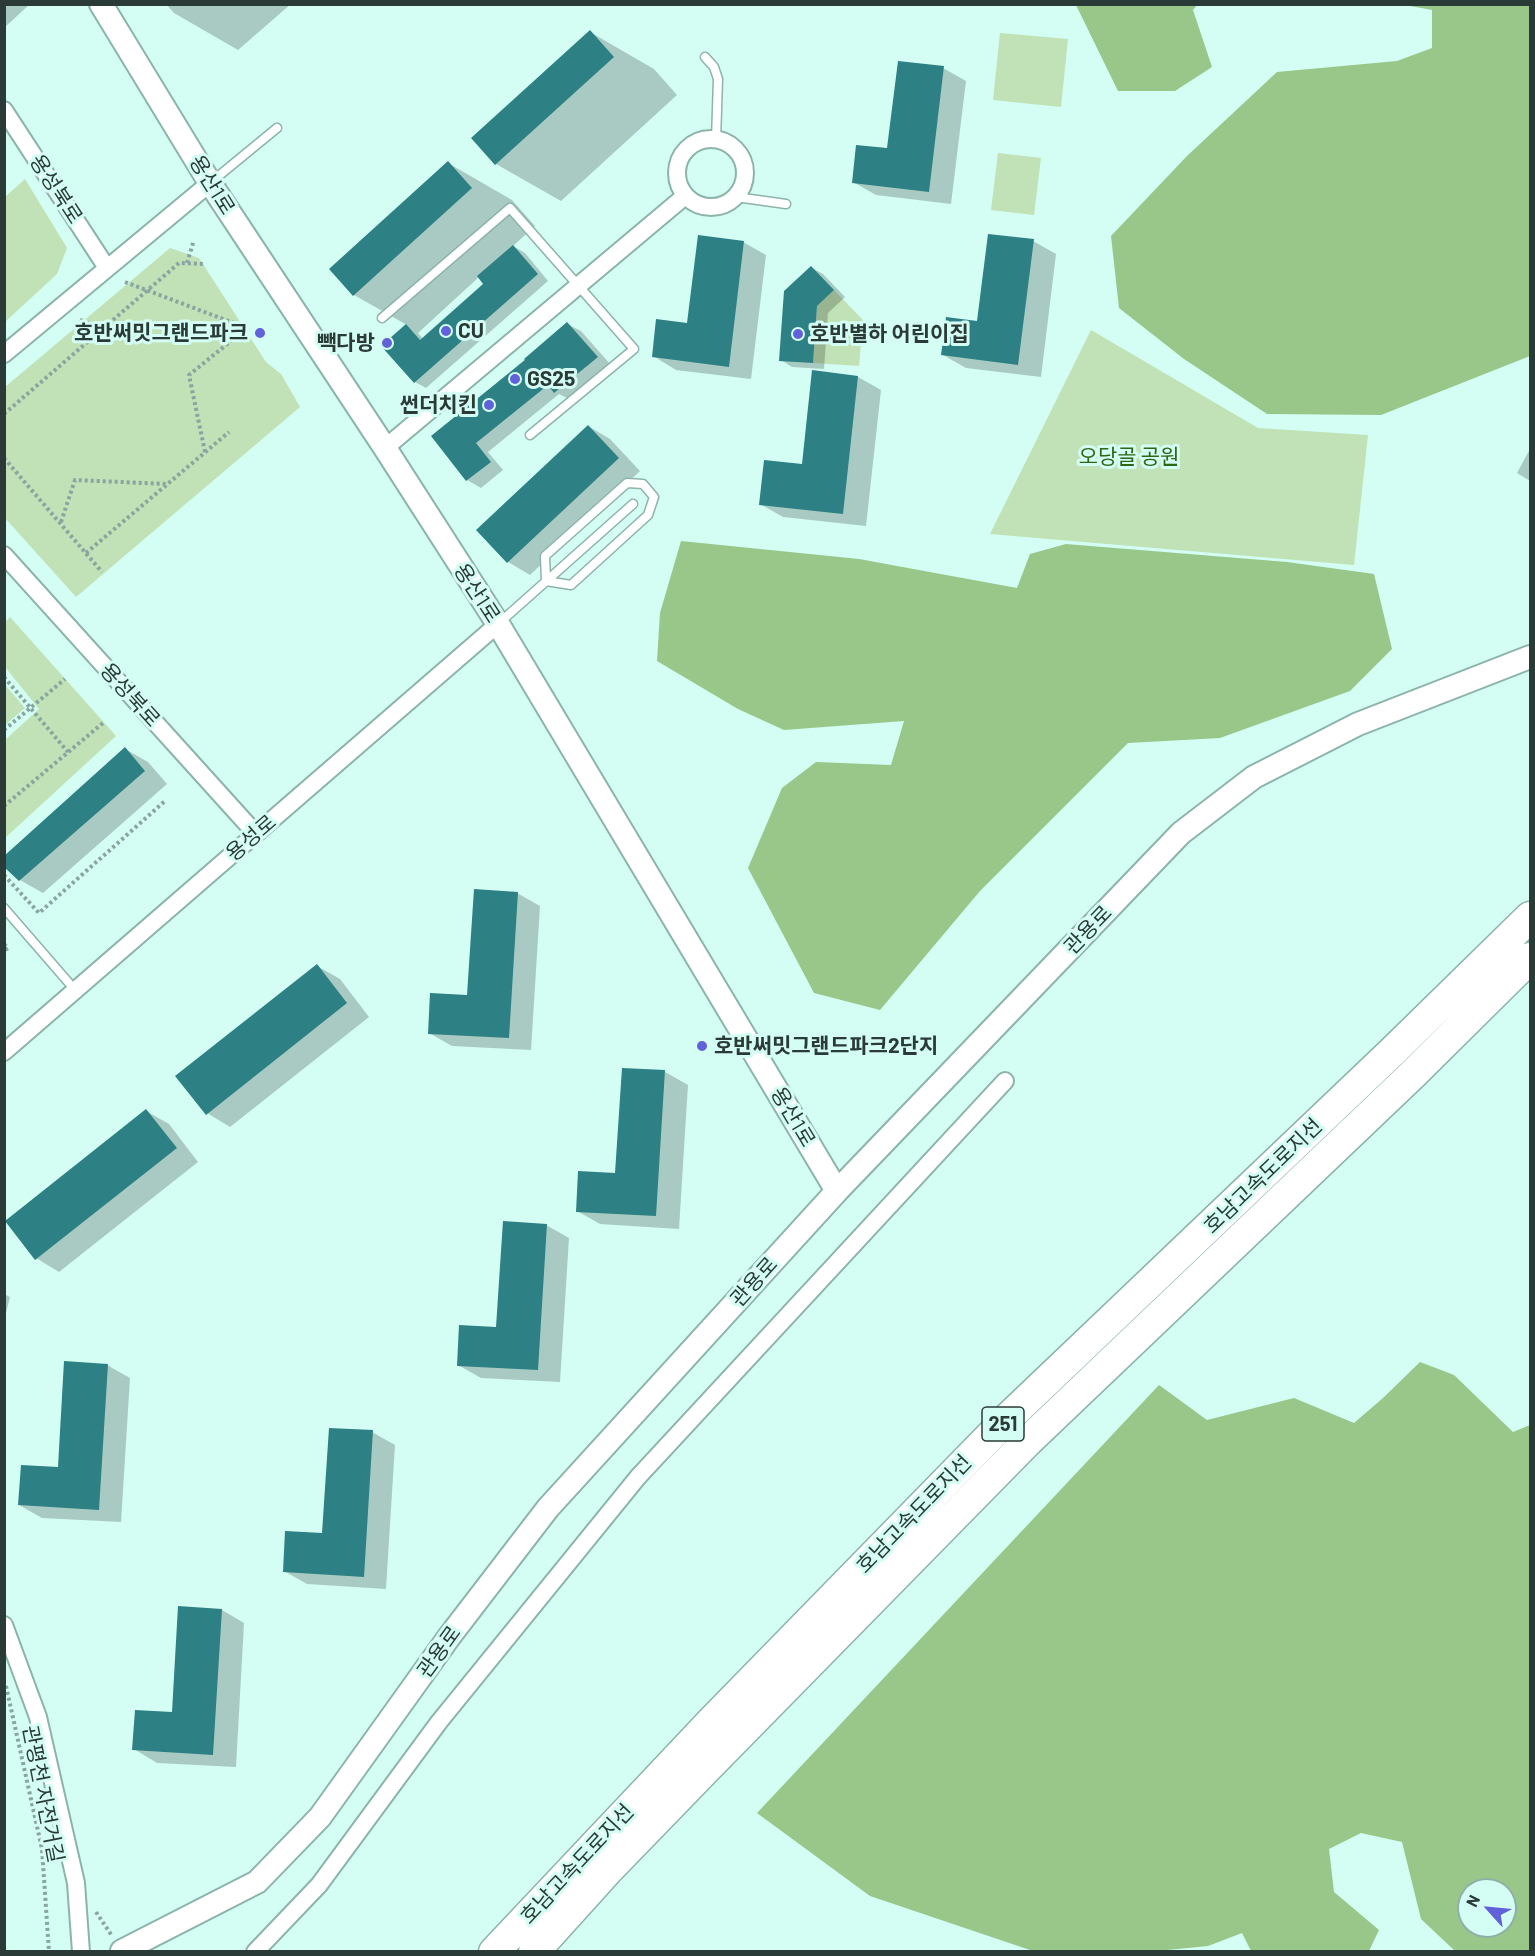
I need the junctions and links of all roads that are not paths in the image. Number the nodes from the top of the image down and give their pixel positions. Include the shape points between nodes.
1 (101, 4) edge
2 (705, 57) dead end
3 (4, 110) edge
4 (278, 128) dead end
5 (716, 140) junction
6 (210, 183) junction
7 (685, 196) junction
8 (736, 197) junction
9 (786, 204) dead end
10 (108, 268) junction
11 (578, 285) junction
12 (382, 318) dead end
13 (4, 354) edge
14 (530, 435) dead end
15 (385, 448) junction
16 (633, 504) dead end
17 (4, 555) edge
18 (546, 581) junction
19 (498, 624) junction
20 (1530, 657) edge
21 (255, 834) junction
22 (4, 908) edge
23 (1530, 917) edge
24 (1530, 958) edge
25 (75, 990) junction
26 (4, 1052) edge
27 (1005, 1081) dead end
28 (837, 1191) junction
29 (4, 1625) edge
30 (122, 1951) edge
31 (81, 1952) edge
32 (255, 1952) edge
33 (494, 1952) edge
34 (534, 1952) edge

1 - 6 main road, 용산1로
2 - 5 lane via 718,79
3 - 10 street, 용성북로
4 - 6 lane
5 - 7 street via 700,141 683,154 677,175
5 - 8 street via 732,146 745,165 746,176
6 - 10 street
6 - 15 main road, 용산1로
7 - 8 street via 704,207 716,208
7 - 11 street
8 - 9 lane
10 - 13 street
11 - 12 lane via 510,208
11 - 14 lane via 634,349
11 - 15 street
15 - 19 main road, 용산1로
16 - 18 lane
17 - 21 street, 용성북로
18 - 18 lane via 571,585 648,515 654,497 643,484 627,483 545,556
18 - 19 lane
19 - 21 street, 용성로
19 - 28 main road, 용산1로
20 - 28 main road, 관용로 via 1358,723 1254,777 1181,833
21 - 25 street, 용성로
22 - 25 lane
23 - 33 highway, 호남고속도로지선 / 251 via 1009,1417 711,1722
24 - 34 highway, 호남고속도로지선 / 251 via 1027,1442 609,1869
25 - 26 street, 용성로
27 - 32 street via 638,1477 439,1722 319,1885
28 - 30 main road, 관용로 via 548,1508 449,1637 320,1817 257,1882
29 - 31 street via 38,1717 76,1883

